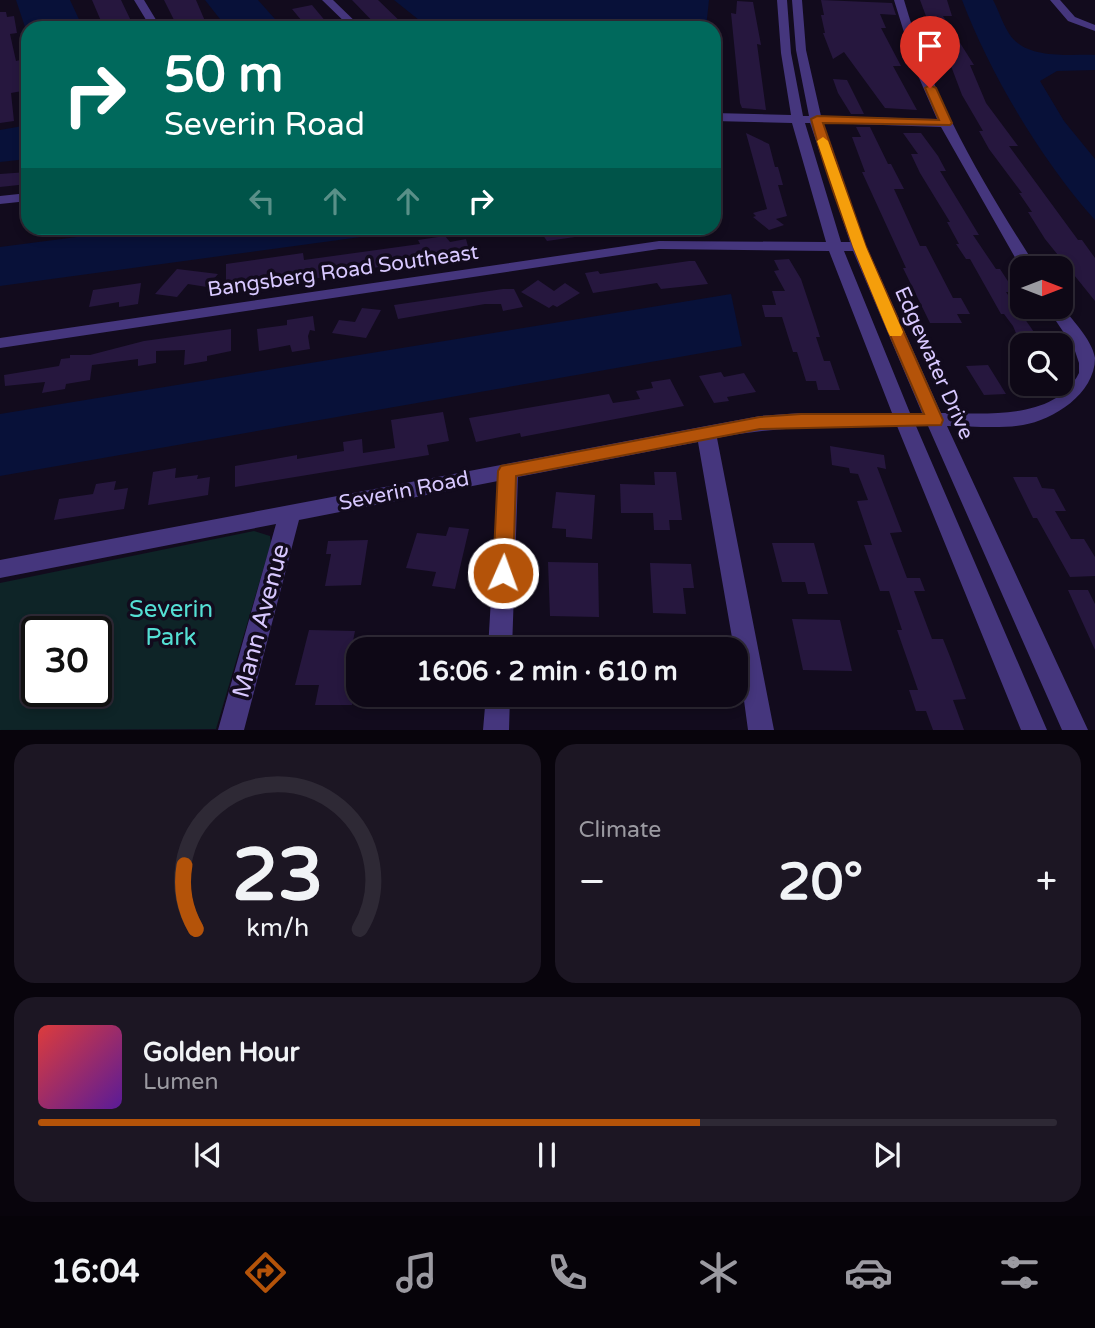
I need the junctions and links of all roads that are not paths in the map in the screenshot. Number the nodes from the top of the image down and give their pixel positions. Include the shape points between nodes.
1 (139, 0) edge
2 (327, 0) edge
3 (898, 0) edge
4 (1055, 0) edge
5 (789, 4) edge
6 (152, 21) edge
7 (350, 21) edge
8 (1095, 28) edge
9 (721, 117) edge
10 (798, 119) junction
11 (817, 119) junction
12 (946, 123) junction
13 (21, 198) edge
14 (0, 200) edge
15 (835, 246) junction
16 (860, 247) junction
17 (1022, 256) edge
18 (1062, 319) edge
19 (0, 343) edge
20 (904, 420) junction
21 (935, 420) junction
22 (706, 433) junction
23 (508, 471) junction
24 (290, 513) junction
25 (0, 569) edge
26 (501, 637) edge
27 (497, 707) edge
28 (231, 730) edge
29 (496, 730) edge
30 (761, 730) edge
31 (1034, 730) edge
32 (1075, 730) edge

1 - 6 street
2 - 7 street
3 - 12 street
4 - 8 street via 1064,16
5 - 10 street, Edgewater Drive via 789,74
5 - 11 street, Edgewater Drive
9 - 10 street
10 - 11 street
10 - 15 street, Edgewater Drive
11 - 12 street
11 - 16 street, Edgewater Drive
12 - 17 street
13 - 14 street
15 - 16 street, Bangsberg Road Southeast
15 - 19 street, Bangsberg Road Southeast via 659,245
15 - 20 street, Edgewater Drive
16 - 21 street, Edgewater Drive
18 - 21 street, Severin Road via 1089,364 1088,377 1080,387 1022,419
20 - 21 street, Severin Road
20 - 22 street, Severin Road via 780,421
20 - 31 street, Edgewater Drive
21 - 32 street, Edgewater Drive
22 - 23 street, Severin Road
22 - 30 street
23 - 24 street, Severin Road
23 - 26 street
24 - 25 street, Severin Road
24 - 28 street, Mann Avenue
27 - 29 street

